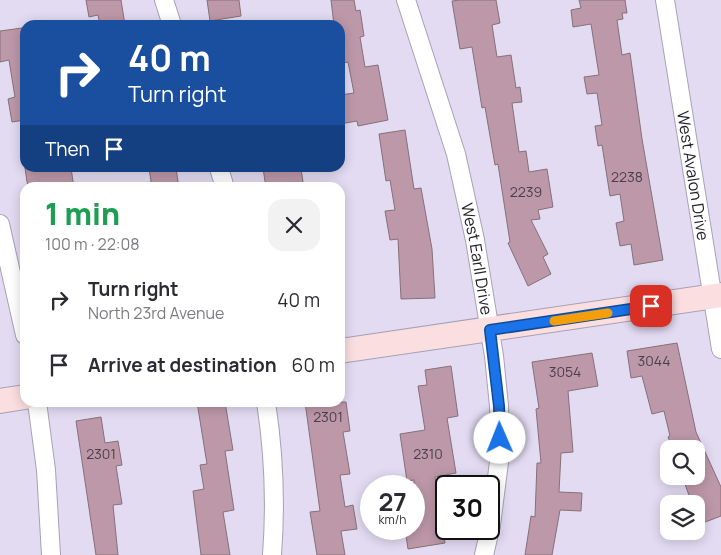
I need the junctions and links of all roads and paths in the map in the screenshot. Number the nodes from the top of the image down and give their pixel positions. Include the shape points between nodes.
1 (164, 0) edge
2 (406, 0) edge
3 (665, 0) edge
4 (170, 20) edge
5 (0, 224) edge
6 (717, 296) edge
7 (20, 313) edge
8 (490, 330) junction
9 (721, 350) edge
10 (345, 351) edge
11 (20, 398) edge
12 (0, 400) edge
13 (38, 407) edge
14 (267, 407) edge
15 (50, 555) edge
16 (272, 555) edge
17 (484, 555) edge

1 - 4 street
2 - 8 street, West Earll Drive via 456,154
3 - 6 street, West Avalon Drive
5 - 7 street
6 - 8 street
6 - 9 street, West Avalon Drive
8 - 10 street
8 - 17 street, West Earll Drive via 499,406 500,454 492,525
11 - 12 street
13 - 15 street via 46,470
14 - 16 street via 273,444 276,507

